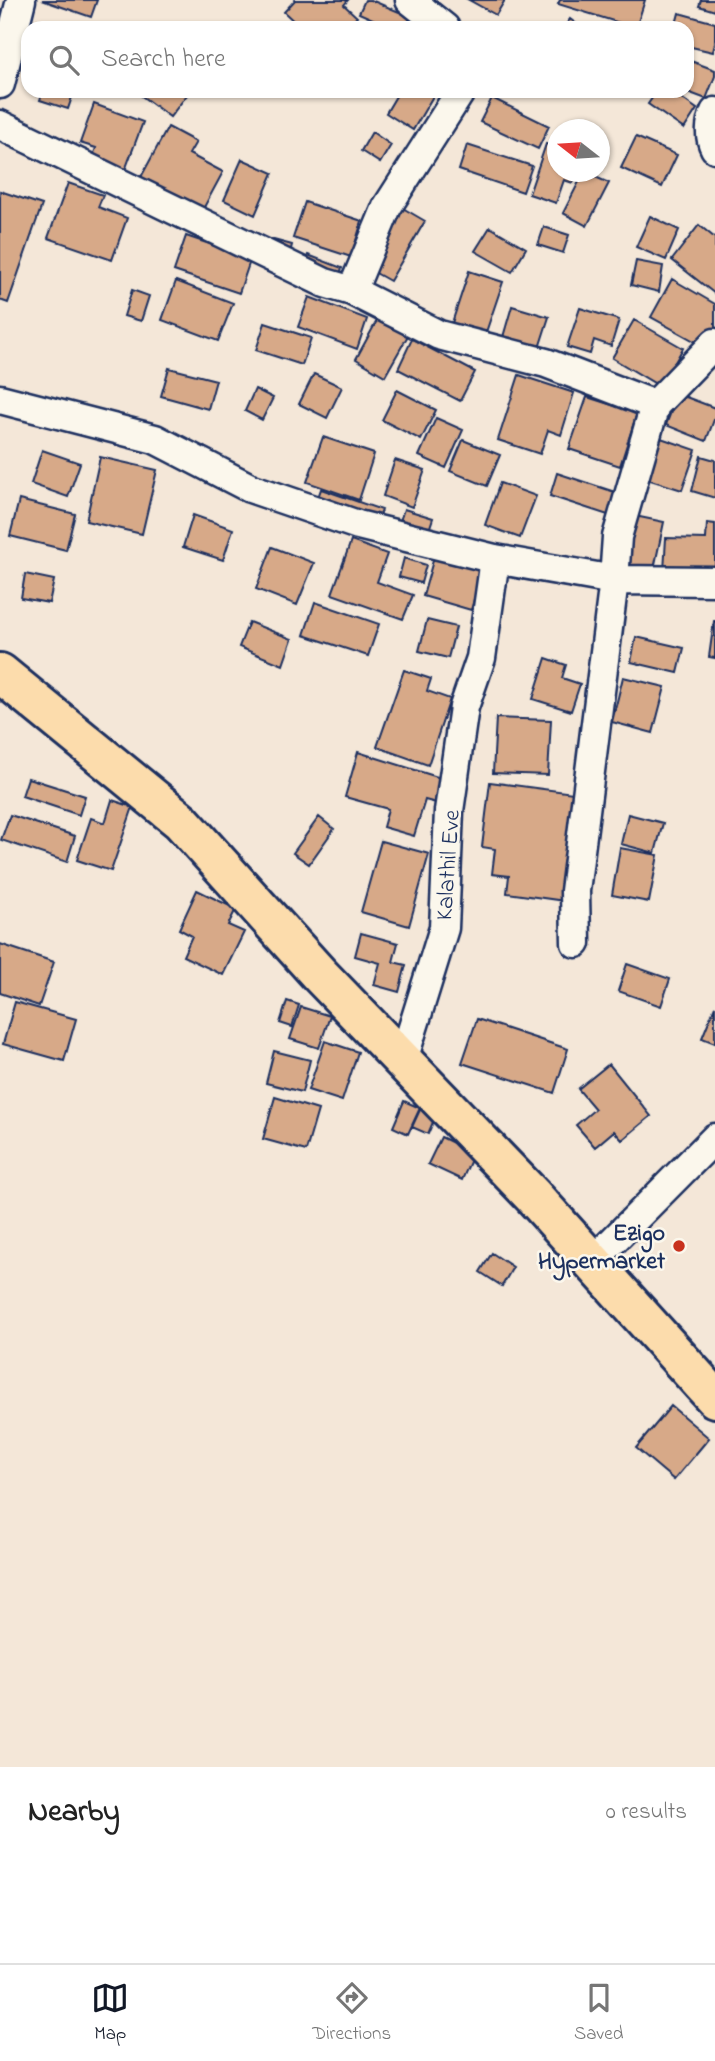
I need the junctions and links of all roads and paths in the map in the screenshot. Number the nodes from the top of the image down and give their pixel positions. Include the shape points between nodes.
1 (21, 0) edge
2 (410, 0) edge
3 (436, 21) edge
4 (0, 85) edge
5 (457, 98) edge
6 (715, 112) edge
7 (0, 125) edge
8 (715, 148) edge
9 (352, 291) junction
10 (715, 343) edge
11 (0, 399) edge
12 (656, 405) junction
13 (495, 559) junction
14 (614, 580) junction
15 (715, 581) edge
16 (0, 673) edge
17 (576, 943) dead end
18 (402, 1060) junction
19 (715, 1139) edge
20 (592, 1262) junction
21 (715, 1398) edge

1 - 4 street
2 - 3 street
5 - 9 street via 387,207
6 - 8 street via 711,121
7 - 9 street via 324,283
9 - 12 street via 439,335 546,363
10 - 12 street
11 - 13 street via 155,439 250,488 358,525
12 - 14 street via 617,537
13 - 14 street
13 - 18 street, Kalathil Eve via 481,658 464,707 449,811 444,928
14 - 15 street
14 - 17 street via 575,891
16 - 18 main road via 181,821
18 - 20 main road
19 - 20 street
20 - 21 main road

